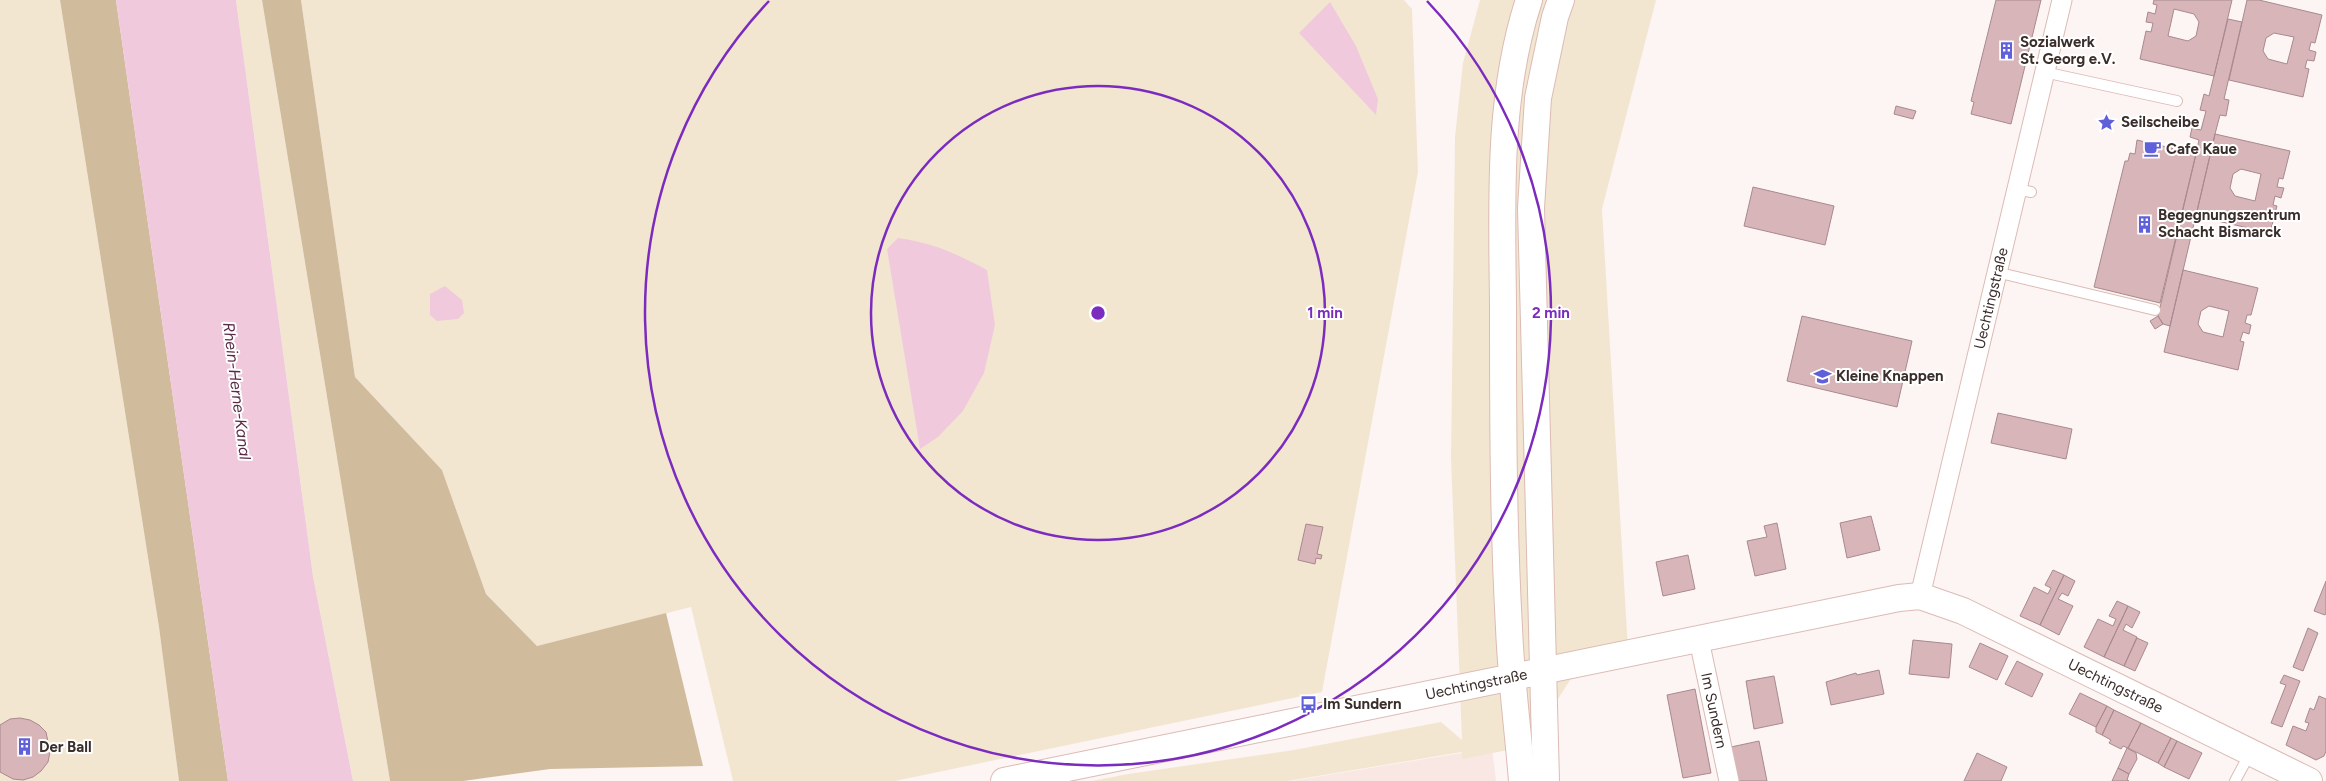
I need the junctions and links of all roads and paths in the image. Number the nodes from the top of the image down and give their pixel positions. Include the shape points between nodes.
1 (1529, 0) edge
2 (1561, 0) edge
3 (2062, 0) edge
4 (2044, 72) junction
5 (2177, 101) dead end
6 (1996, 272) junction
7 (2155, 310) dead end
8 (1920, 596) junction
9 (1699, 640) junction
10 (1543, 670) junction
11 (1512, 677) junction
12 (2250, 752) junction
13 (1004, 781) edge
14 (1522, 781) edge
15 (1546, 781) edge
16 (1729, 781) edge
17 (2235, 781) edge
18 (2309, 781) edge

1 - 11 main road via 1514,55 1508,96 1503,198 1503,414
2 - 10 main road via 1538,98 1531,208
3 - 4 street, Uechtingstraße
4 - 5 lane
4 - 6 street, Uechtingstraße via 2024,190
6 - 7 lane
6 - 8 street, Uechtingstraße
8 - 9 main road, Uechtingstraße
8 - 12 main road, Uechtingstraße via 1963,611
9 - 10 main road, Uechtingstraße
9 - 16 street, Im Sundern
10 - 11 main road, Uechtingstraße
10 - 15 main road
11 - 13 main road, Uechtingstraße
11 - 14 main road
12 - 17 lane
12 - 18 main road, Uechtingstraße

